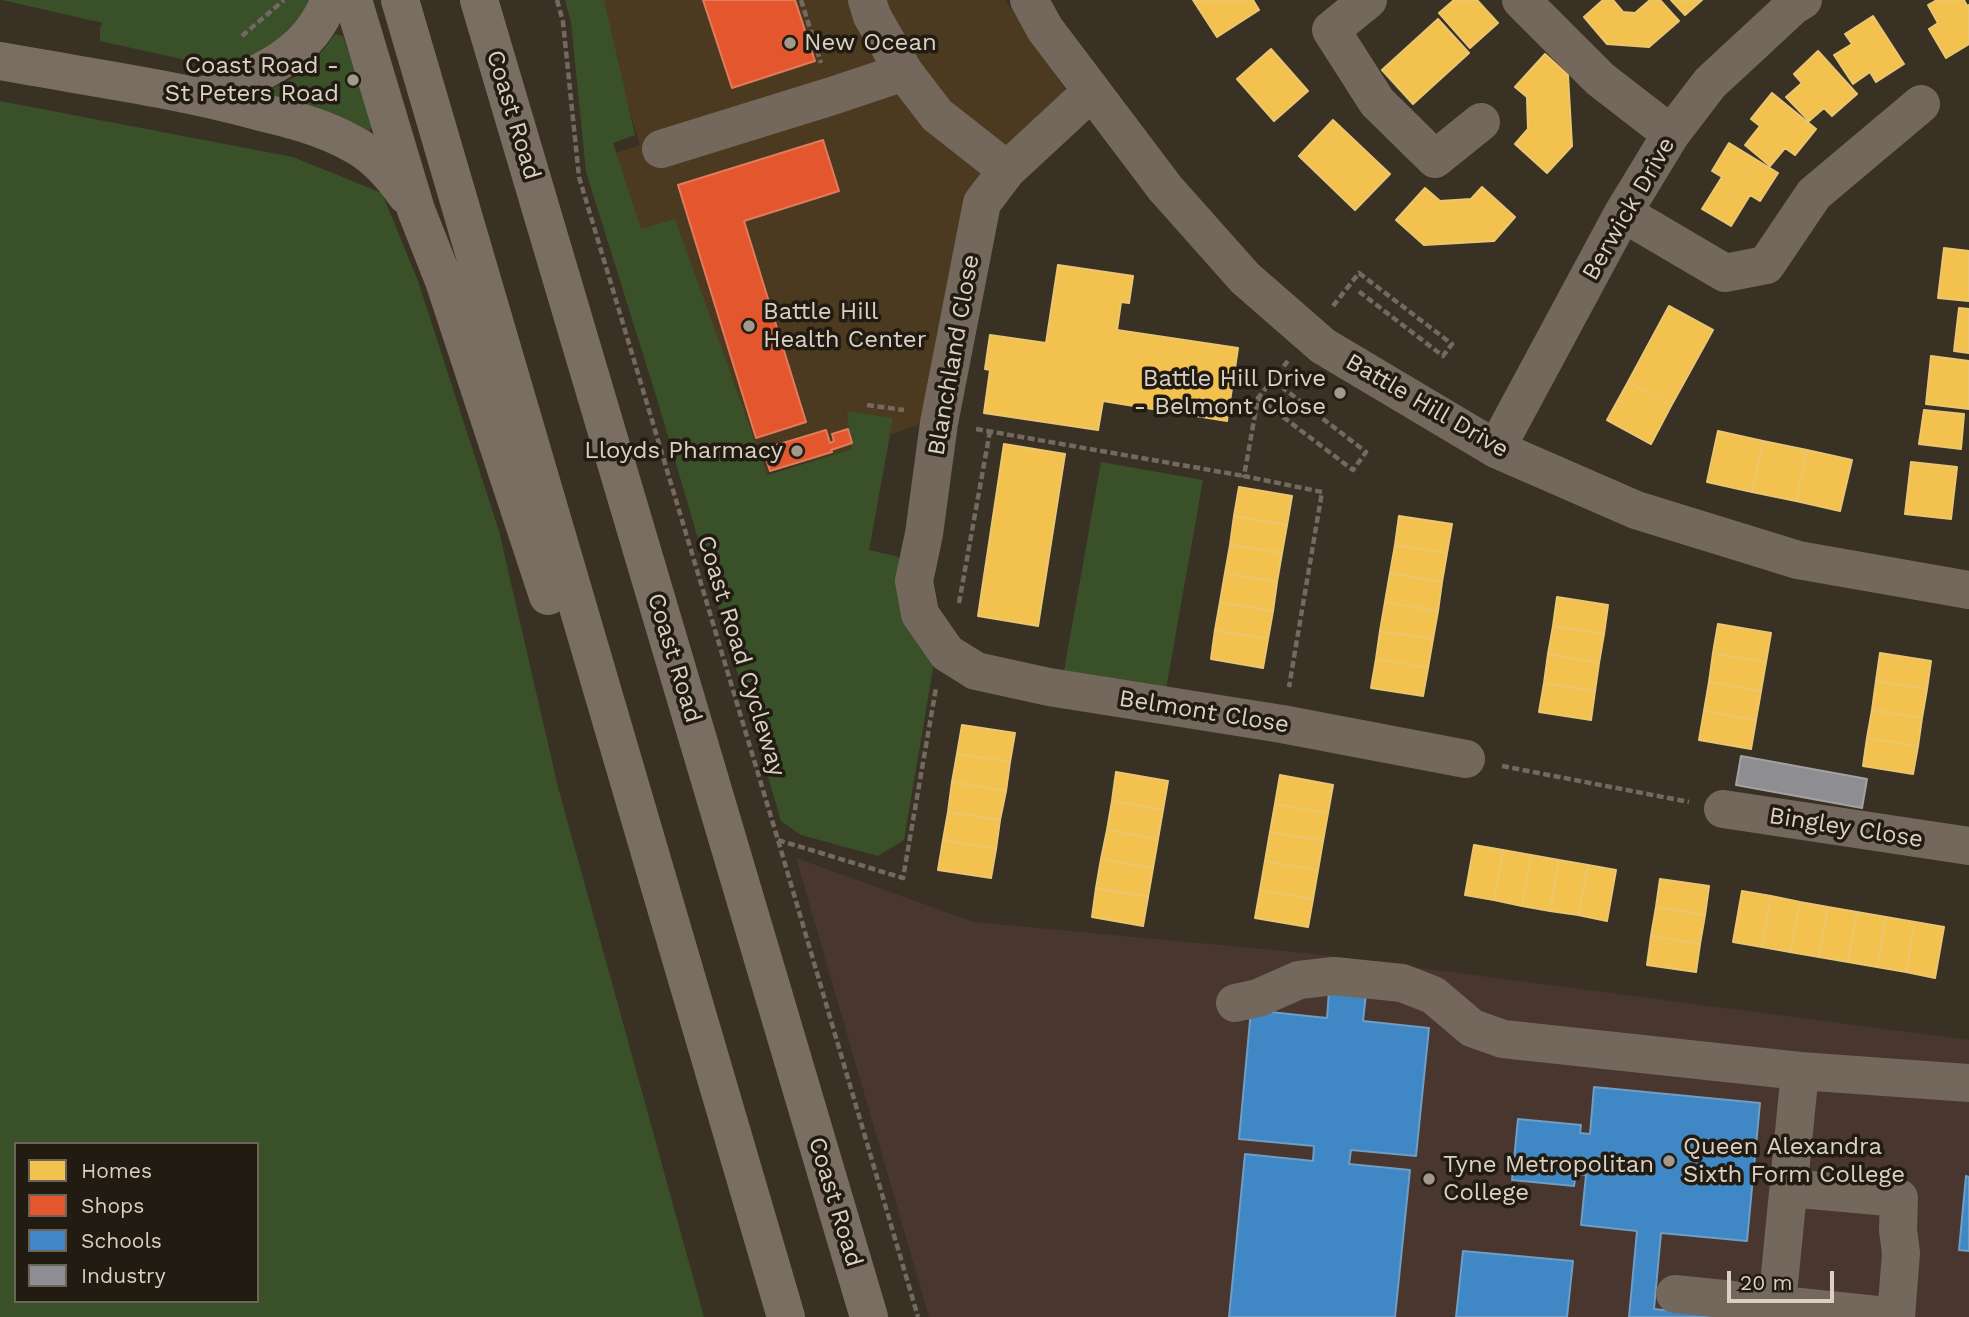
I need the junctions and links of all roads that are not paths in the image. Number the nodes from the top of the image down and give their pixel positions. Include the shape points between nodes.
1 (329, 0) edge
2 (353, 0) edge
3 (400, 0) edge
4 (479, 0) edge
5 (867, 0) edge
6 (1029, 0) edge
7 (1368, 0) edge
8 (1521, 0) edge
9 (1803, 0) edge
10 (0, 61) edge
11 (904, 72) junction
12 (1091, 92) junction
13 (202, 96) junction
14 (1921, 104) dead end
15 (1481, 122) dead end
16 (1671, 134) junction
17 (661, 149) dead end
18 (1006, 170) junction
19 (416, 210) junction
20 (1623, 213) junction
21 (1496, 449) junction
22 (1969, 590) edge
23 (947, 653) joint
24 (1466, 759) road end
25 (1723, 809) road end
26 (1969, 846) edge
27 (1235, 1003) dead end
28 (1800, 1071) junction
29 (1969, 1083) edge
30 (1789, 1188) junction
31 (1675, 1294) dead end
32 (1777, 1304) junction
33 (782, 1305) edge
34 (869, 1317) edge

1 - 13 highway via 302,44 280,62
2 - 19 highway
3 - 33 highway
4 - 34 highway, Coast Road
5 - 11 street
6 - 12 street, Battle Hill Drive
7 - 15 street via 1331,30 1377,102 1435,159
8 - 16 street via 1600,79
9 - 16 street, Berwick Drive via 1710,83
10 - 13 highway
11 - 17 street
11 - 18 street via 937,115
12 - 18 street, Blanchland Close
12 - 21 street, Battle Hill Drive via 1165,188 1245,278 1309,335
13 - 19 highway via 301,122 355,144 392,176
14 - 20 street via 1814,194 1766,265 1725,274
16 - 20 street, Berwick Drive
18 - 23 street, Blanchland Close via 982,203 914,581 919,614
19 - 33 highway via 444,281
20 - 21 street, Berwick Drive
21 - 22 street, Battle Hill Drive via 1636,510 1714,536 1798,560
23 - 24 street, Belmont Close via 976,671 1000,677
25 - 26 street, Bingley Close
27 - 28 street via 1299,980 1334,976 1402,983 1433,995 1472,1028 1503,1039
28 - 29 street
28 - 30 street
30 - 32 street
30 - 32 street via 1899,1198 1896,1317
31 - 32 street

